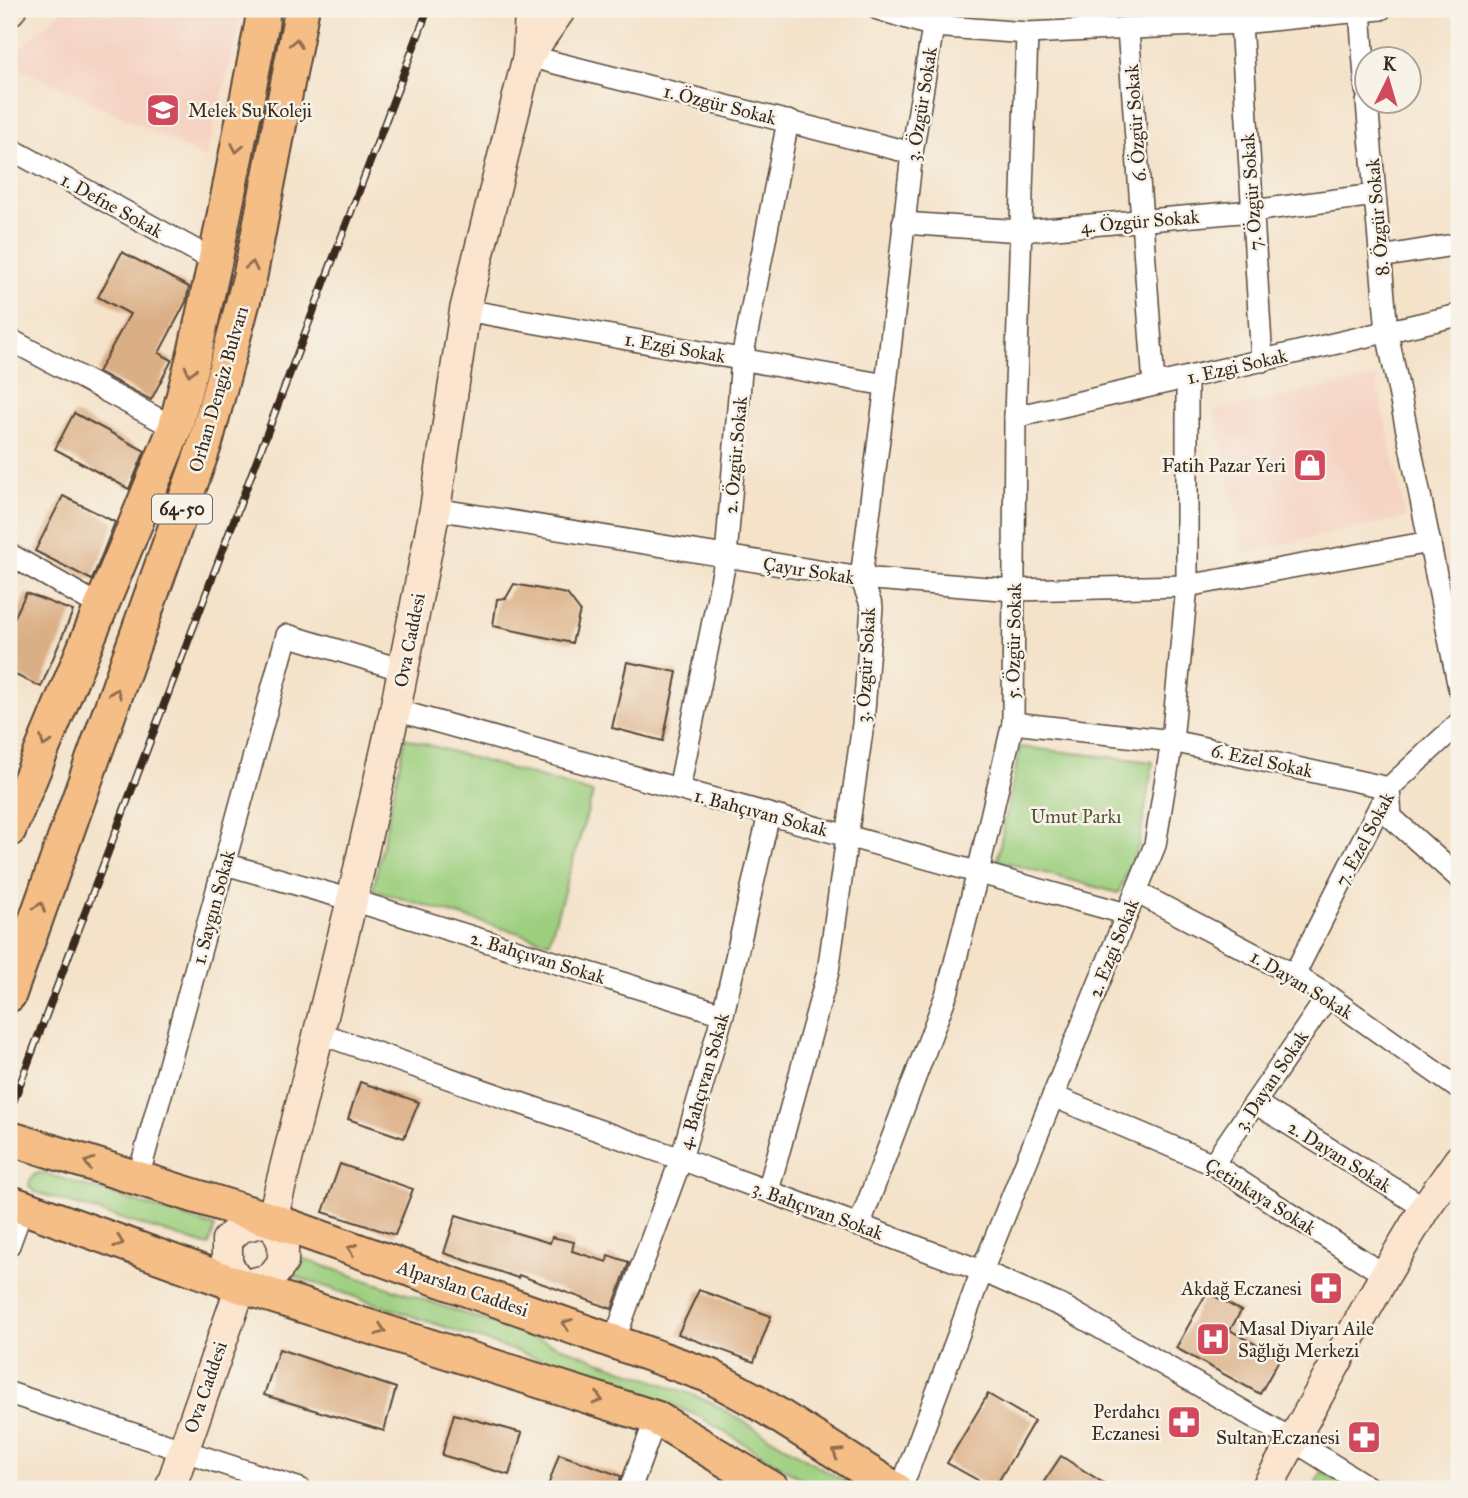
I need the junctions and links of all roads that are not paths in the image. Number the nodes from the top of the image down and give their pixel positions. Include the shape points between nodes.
1 (263, 9) edge
2 (302, 9) edge
3 (530, 9) edge
4 (561, 9) edge
5 (878, 9) edge
6 (1370, 10) edge
7 (1264, 15) edge
8 (935, 18) edge
9 (1241, 23) junction
10 (1128, 29) junction
11 (1027, 33) junction
12 (1369, 46) edge
13 (528, 56) junction
14 (1368, 116) edge
15 (788, 121) junction
16 (9, 148) edge
17 (912, 153) junction
18 (1375, 195) junction
19 (1252, 211) junction
20 (1141, 221) junction
21 (904, 223) junction
22 (1021, 231) junction
23 (1459, 244) edge
24 (1381, 257) junction
25 (215, 261) junction
26 (465, 310) junction
27 (1459, 315) edge
28 (1387, 332) junction
29 (10, 342) edge
30 (743, 359) junction
31 (1262, 360) junction
32 (1187, 378) junction
33 (886, 385) junction
34 (1154, 385) junction
35 (1015, 417) junction
36 (175, 428) junction
37 (435, 509) junction
38 (1430, 541) junction
39 (9, 554) edge
40 (726, 557) junction
41 (861, 578) junction
42 (1187, 586) junction
43 (1014, 590) junction
44 (100, 606) junction
45 (403, 670) junction
46 (1459, 688) edge
47 (395, 710) junction
48 (1013, 723) junction
49 (1459, 723) edge
50 (1172, 741) junction
51 (1390, 788) junction
52 (679, 789) junction
53 (769, 814) junction
54 (9, 830) edge
55 (848, 836) junction
56 (225, 864) junction
57 (978, 872) junction
58 (1459, 878) edge
59 (1136, 892) junction
60 (352, 900) junction
61 (1127, 914) junction
62 (1294, 975) junction
63 (9, 995) edge
64 (1328, 996) junction
65 (723, 1014) junction
66 (319, 1033) junction
67 (1459, 1089) edge
68 (1053, 1096) junction
69 (1255, 1103) junction
70 (9, 1138) edge
71 (681, 1159) junction
72 (1213, 1164) junction
73 (1455, 1175) edge
74 (138, 1178) junction
75 (768, 1191) junction
76 (16, 1205) edge
77 (1425, 1208) junction
78 (272, 1220) junction
79 (859, 1226) junction
80 (9, 1245) edge
81 (982, 1271) junction
82 (1385, 1275) junction
83 (241, 1286) junction
84 (614, 1341) junction
85 (9, 1392) edge
86 (656, 1418) junction
87 (1293, 1440) junction
88 (183, 1450) junction
89 (170, 1489) edge
90 (300, 1489) edge
91 (630, 1489) edge
92 (773, 1489) edge
93 (895, 1489) edge
94 (901, 1489) edge
95 (1266, 1489) edge
96 (1371, 1489) edge

1 -> 25 main road, Orhan Dengiz Bulvarı / 64-50
63 -> 2 main road, Orhan Dengiz Bulvarı / 64-50 via 206,441 250,276
3 - 13 street
4 - 13 street
5 - 8 street
6 - 7 street
6 - 12 street
7 - 9 street
8 - 11 street
8 - 17 street, 3. Özgür Sokak
9 - 10 street
9 - 19 street, 7. Özgür Sokak
10 - 11 street
10 - 20 street, 6. Özgür Sokak
11 - 22 street, 5. Özgür Sokak
13 - 15 street, 1. Özgür Sokak
13 - 26 street, Ova Caddesi
14 - 18 street, 8. Özgür Sokak
15 - 17 street, 1. Özgür Sokak
15 - 30 street, 2. Özgür Sokak
16 - 25 street, 1. Defne Sokak
17 - 21 street, 3. Özgür Sokak
18 - 19 street, 4. Özgür Sokak
18 - 24 street, 8. Özgür Sokak
19 - 20 street, 4. Özgür Sokak
19 - 31 street, 7. Özgür Sokak
20 - 22 street, 4. Özgür Sokak
20 - 34 street, 6. Özgür Sokak
21 - 22 street, 4. Özgür Sokak
21 - 33 street, 3. Özgür Sokak
22 - 35 street, 5. Özgür Sokak
23 - 24 street
24 - 28 street, 8. Özgür Sokak
25 -> 36 main road, Orhan Dengiz Bulvarı / 64-50
26 - 30 street, 1. Ezgi Sokak
26 - 37 street, Ova Caddesi
27 - 28 street, 1. Ezgi Sokak
28 - 31 street, 1. Ezgi Sokak
28 - 38 street, 8. Özgür Sokak
29 - 36 street
30 - 33 street, 1. Ezgi Sokak
30 - 40 street, 2. Özgür Sokak
31 - 32 street, 1. Ezgi Sokak
32 - 34 street, 1. Ezgi Sokak
32 - 42 street, 2. Ezgi Sokak
33 - 41 street, 3. Özgür Sokak
34 - 35 street, 1. Ezgi Sokak
35 - 43 street, 5. Özgür Sokak
36 - 44 main road, Orhan Dengiz Bulvarı / 64-50
37 - 40 street, Çayır Sokak
37 - 45 street, Ova Caddesi
38 - 42 street, Çayır Sokak
38 - 46 street, 8. Özgür Sokak
39 - 44 street
40 - 41 street, Çayır Sokak
40 - 52 street, 2. Özgür Sokak
41 - 43 street, Çayır Sokak
41 - 55 street, 3. Özgür Sokak via 872,607
42 - 43 street, Çayır Sokak
42 - 50 street, 2. Ezgi Sokak
43 - 48 street, 5. Özgür Sokak
44 -> 54 main road, Orhan Dengiz Bulvarı / 64-50
45 - 47 street, Ova Caddesi
45 - 56 street, 1. Saygın Sokak via 287,635
47 - 52 street, 1. Bahçıvan Sokak
47 - 60 street, Ova Caddesi
48 - 50 street, 6. Ezel Sokak
48 - 57 street, 5. Özgür Sokak
49 - 51 street, 7. Ezel Sokak
50 - 51 street, 6. Ezel Sokak
50 - 59 street, 2. Ezgi Sokak via 1155,845
51 - 58 street via 1391,817
51 - 62 street, 7. Ezel Sokak
52 - 53 street, 1. Bahçıvan Sokak
53 - 55 street, 1. Bahçıvan Sokak
53 - 65 street, 4. Bahçıvan Sokak
55 - 57 street, 1. Bahçıvan Sokak
55 - 75 street, 3. Özgür Sokak via 828,972
56 - 60 street, 2. Bahçıvan Sokak
56 - 74 street, 1. Saygın Sokak
57 - 61 street, 1. Bahçıvan Sokak
57 - 79 street, 5. Özgür Sokak via 948,990
59 - 61 street, 2. Ezgi Sokak
59 - 62 street, 1. Dayan Sokak
60 - 65 street, 2. Bahçıvan Sokak
60 - 66 street, Ova Caddesi
61 - 68 street, 2. Ezgi Sokak
62 - 64 street, 1. Dayan Sokak
64 - 67 street, 1. Dayan Sokak
64 - 69 street, 3. Dayan Sokak
65 - 71 street, 4. Bahçıvan Sokak
66 - 71 street, 3. Bahçıvan Sokak
66 - 78 street, Ova Caddesi
68 - 72 street, Çetinkaya Sokak
68 - 81 street, 2. Ezgi Sokak
69 - 72 street, 3. Dayan Sokak
69 - 77 street, 2. Dayan Sokak
74 -> 70 main road, Alparslan Caddesi
71 - 75 street, 3. Bahçıvan Sokak
71 - 84 street, 4. Bahçıvan Sokak
72 - 82 street, Çetinkaya Sokak
73 - 77 street
74 - 78 main road, Alparslan Caddesi
75 - 79 street, 3. Bahçıvan Sokak
76 - 80 street
76 -> 83 main road
77 - 82 street
78 - 83 street via 283,1244 283,1262 270,1279
78 - 83 street via 241,1227 227,1240 227,1263
84 -> 78 main road, Alparslan Caddesi
79 - 81 street, 3. Bahçıvan Sokak
81 - 87 street, 3. Bahçıvan Sokak via 1066,1308
81 - 94 street, 2. Ezgi Sokak
82 - 87 street
83 -> 86 main road
83 - 88 street, Ova Caddesi
93 -> 84 main road, Alparslan Caddesi via 710,1376
85 - 88 street
86 - 91 street
86 - 92 main road
87 - 95 street
87 - 96 street, 3. Bahçıvan Sokak
88 - 89 street, Ova Caddesi
88 - 90 street

